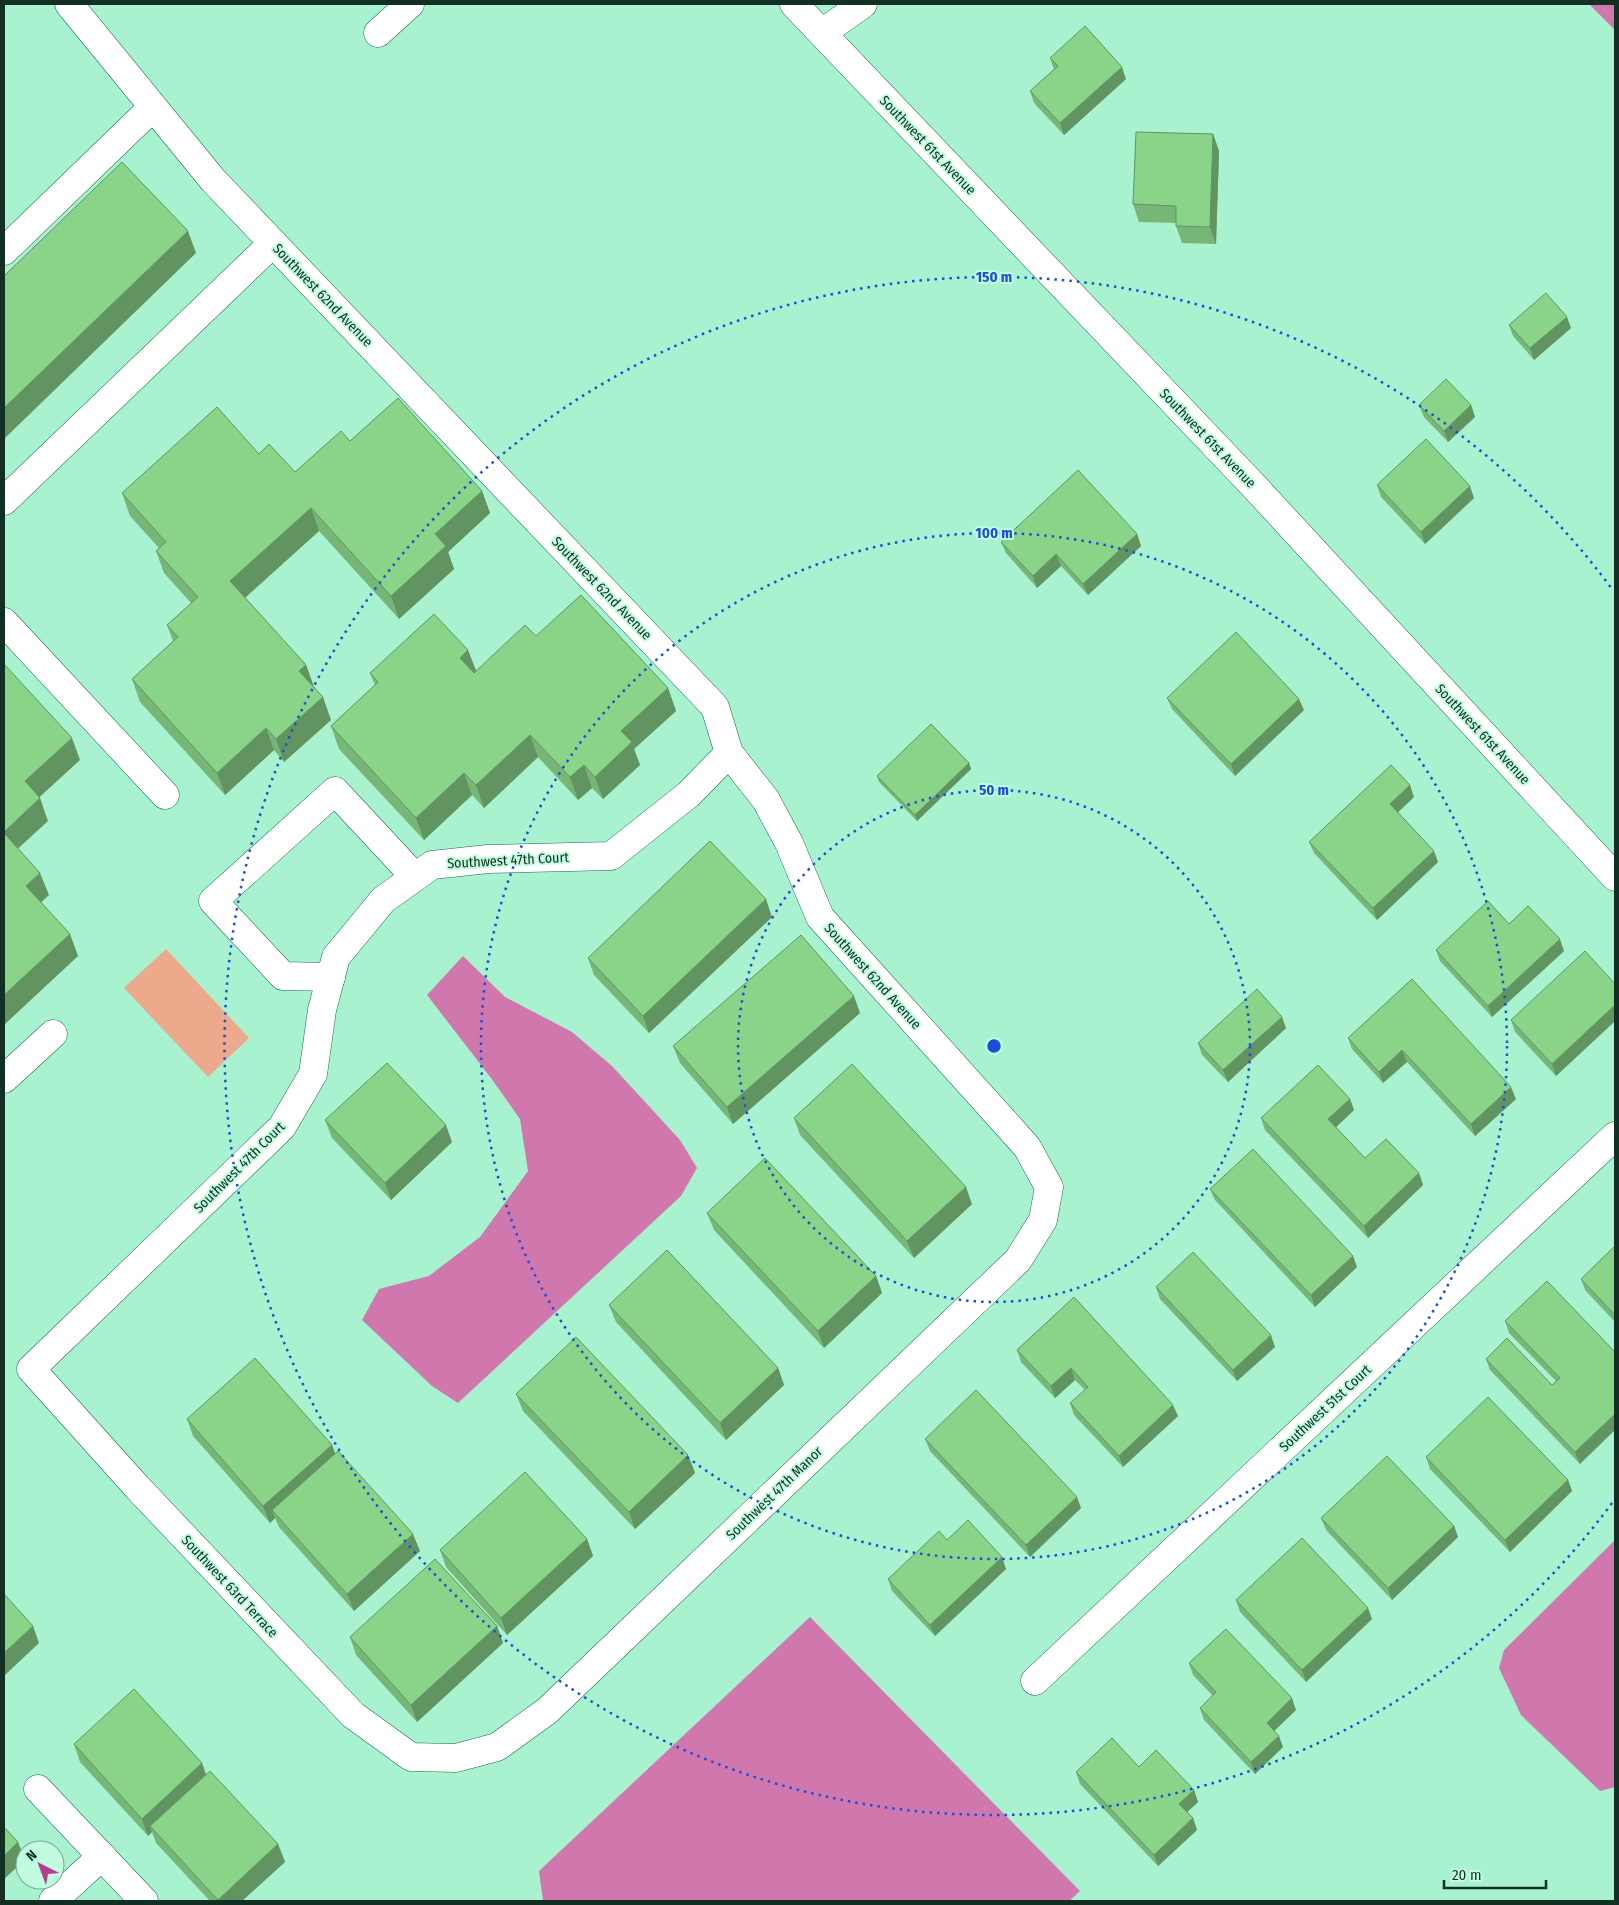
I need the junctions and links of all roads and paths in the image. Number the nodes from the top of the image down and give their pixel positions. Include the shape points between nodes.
1 (69, 4) edge
2 (97, 4) edge
3 (410, 4) edge
4 (794, 4) edge
5 (864, 4) edge
6 (92, 31) junction
7 (378, 33) dead end
8 (822, 33) junction
9 (153, 108) junction
10 (274, 243) junction
11 (4, 251) edge
12 (4, 501) edge
13 (4, 622) edge
14 (729, 753) junction
15 (165, 795) dead end
16 (415, 877) junction
17 (1615, 877) edge
18 (331, 977) junction
19 (53, 1034) dead end
20 (4, 1079) edge
21 (1615, 1136) edge
22 (1048, 1187) joint
23 (31, 1369) joint
24 (1035, 1681) dead end
25 (456, 1758) joint
26 (38, 1789) dead end
27 (102, 1856) junction
28 (54, 1901) edge
29 (144, 1901) edge

1 - 6 street, Southwest 62nd Avenue
2 - 6 street
3 - 7 street
4 - 8 street, Southwest 61st Avenue
5 - 8 street
6 - 9 street, Southwest 62nd Avenue
8 - 17 street, Southwest 61st Avenue via 1251,483
9 - 10 street, Southwest 62nd Avenue via 213,180
9 - 11 street
10 - 12 street
10 - 14 street, Southwest 62nd Avenue via 715,707
13 - 15 street
14 - 16 street, Southwest 47th Court via 689,794 611,856 488,859 432,865
14 - 22 street, Southwest 62nd Avenue via 766,800 789,843 820,917 1027,1147
16 - 18 street, Southwest 47th Court via 382,900 336,956
16 - 18 street via 335,791 213,900 283,976
18 - 23 street, Southwest 47th Court via 312,1074 282,1128
19 - 20 street
21 - 24 street, Southwest 51st Court
22 - 25 street, Southwest 47th Manor via 1043,1220 1018,1260 547,1711 497,1747
23 - 25 street, Southwest 63rd Terrace via 137,1487 353,1715 411,1757
26 - 27 street
27 - 28 street
27 - 29 street

